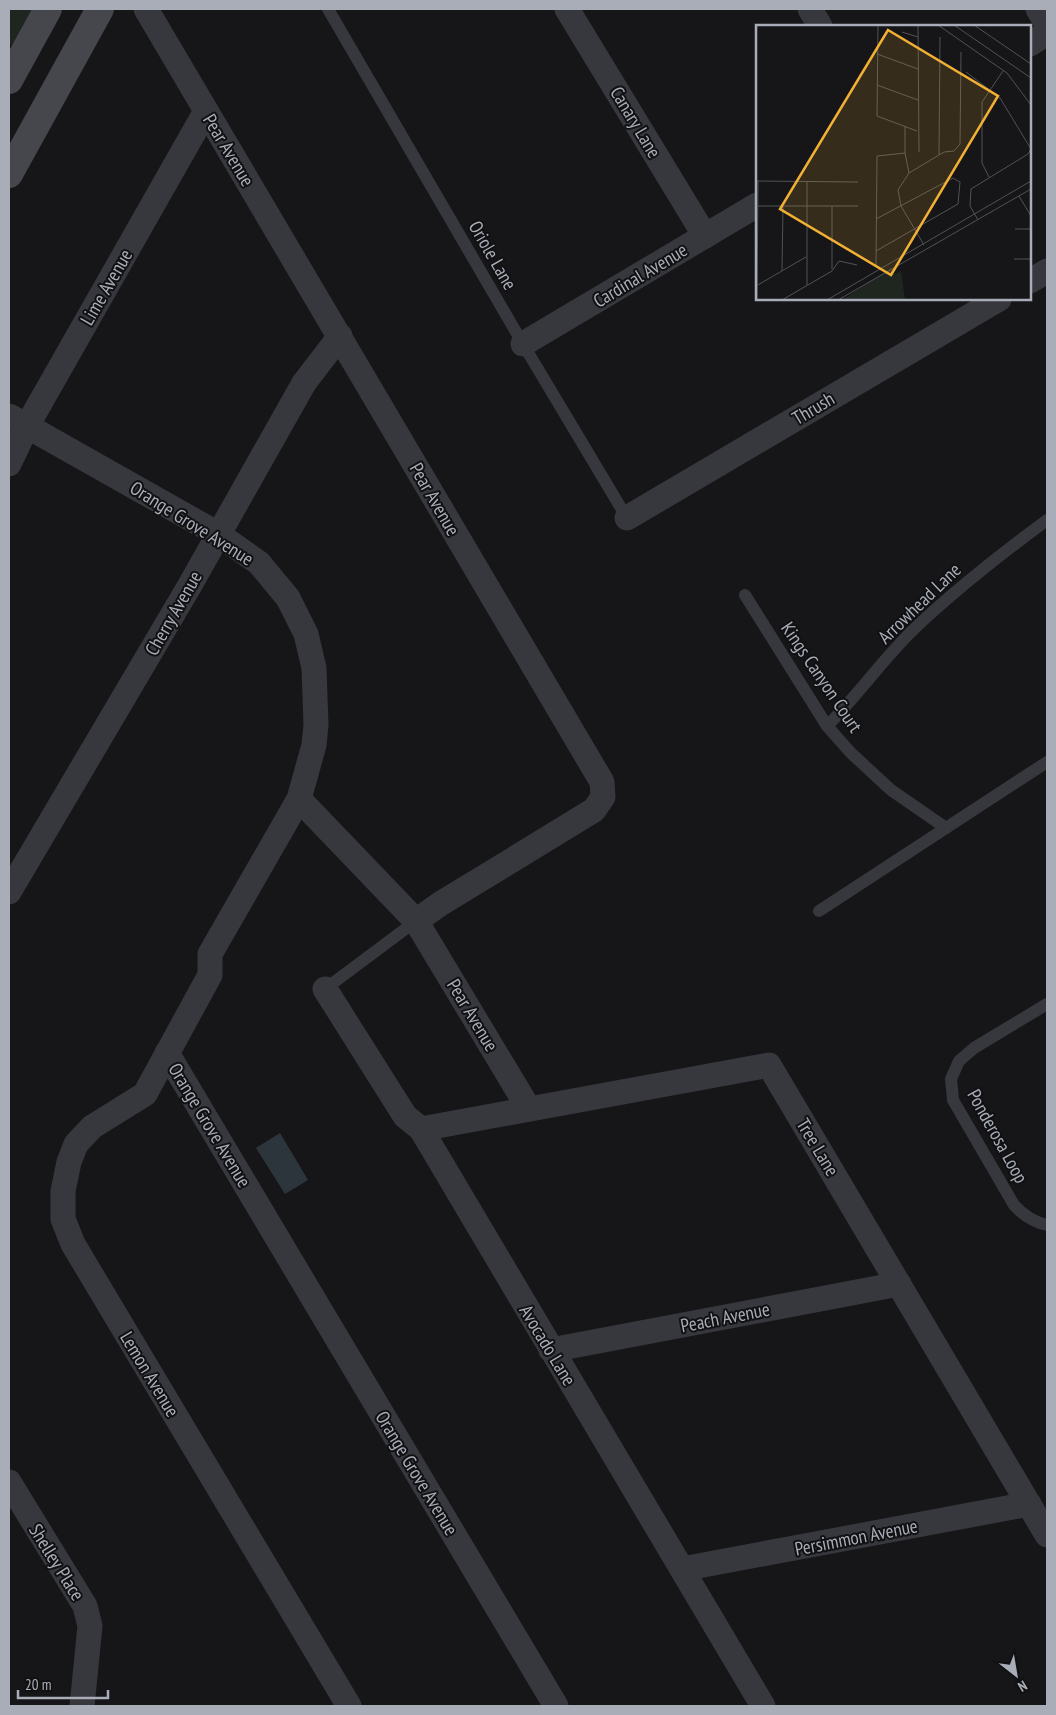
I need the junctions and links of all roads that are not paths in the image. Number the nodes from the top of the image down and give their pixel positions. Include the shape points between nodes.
1 (48, 9) edge
2 (100, 9) edge
3 (146, 9) edge
4 (328, 9) edge
5 (567, 9) edge
6 (810, 9) edge
7 (1038, 9) edge
8 (1047, 24) edge
9 (819, 25) edge
10 (1047, 33) edge
11 (1031, 43) edge
12 (9, 80) edge
13 (206, 111) junction
14 (9, 174) edge
15 (756, 206) edge
16 (705, 236) junction
17 (1047, 271) edge
18 (1031, 280) edge
19 (989, 301) edge
20 (340, 336) junction
21 (523, 344) junction
22 (18, 421) edge
23 (9, 464) edge
24 (627, 518) joint
25 (1047, 520) edge
26 (218, 534) junction
27 (745, 595) dead end
28 (827, 726) junction
29 (1047, 762) edge
30 (299, 799) junction
31 (946, 828) junction
32 (9, 892) edge
33 (819, 911) dead end
34 (416, 921) junction
35 (325, 989) joint
36 (1047, 1004) edge
37 (167, 1053) junction
38 (529, 1109) junction
39 (421, 1129) junction
40 (1047, 1225) edge
41 (899, 1284) junction
42 (551, 1350) junction
43 (9, 1482) edge
44 (1029, 1504) junction
45 (1047, 1535) edge
46 (682, 1569) junction
47 (82, 1706) edge
48 (349, 1706) edge
49 (556, 1706) edge
50 (763, 1706) edge

1 - 12 main road
2 - 14 main road
3 - 13 street, Pear Avenue
4 - 21 lane, Oriole Lane
5 - 16 street, Canary Lane
6 - 9 street
7 - 8 street
10 - 11 street
13 - 20 street, Pear Avenue
13 - 22 street, Lime Avenue
15 - 16 street, Cardinal Avenue
16 - 21 street, Cardinal Avenue
17 - 18 street
19 - 24 street, Thrush
20 - 26 street, Cherry Avenue via 304,383
20 - 34 street, Pear Avenue via 602,782 603,797 594,810
21 - 24 lane, Oriole Lane
22 - 23 street, Lime Avenue
22 - 26 street, Orange Grove Avenue
25 - 28 lane, Arrowhead Lane via 974,575 913,630
26 - 30 street, Orange Grove Avenue via 267,571 288,598 306,634 314,668 316,725 314,745
26 - 32 street, Cherry Avenue
27 - 28 lane, Kings Canyon Court
28 - 31 lane, Kings Canyon Court via 891,790
29 - 31 lane
30 - 34 street, Pear Avenue
30 - 37 street, Orange Grove Avenue via 210,954 210,975
31 - 33 lane
34 - 35 lane
34 - 38 street, Pear Avenue
35 - 39 street, Avocado Lane via 405,1116
36 - 40 lane, Ponderosa Loop via 974,1048 959,1061 951,1079 953,1100 1014,1205 1038,1223
37 - 48 street, Lemon Avenue via 145,1094 92,1128 76,1144 63,1191 63,1219 73,1244
37 - 49 street, Orange Grove Avenue
38 - 39 street, Tree Lane
38 - 41 street, Tree Lane via 770,1065
39 - 42 street, Avocado Lane
41 - 42 street, Peach Avenue
41 - 44 street, Tree Lane
42 - 46 street, Avocado Lane
43 - 47 street, Shelley Place via 85,1606 90,1626
44 - 45 street, Tree Lane
44 - 46 street, Persimmon Avenue
46 - 50 street, Avocado Lane

